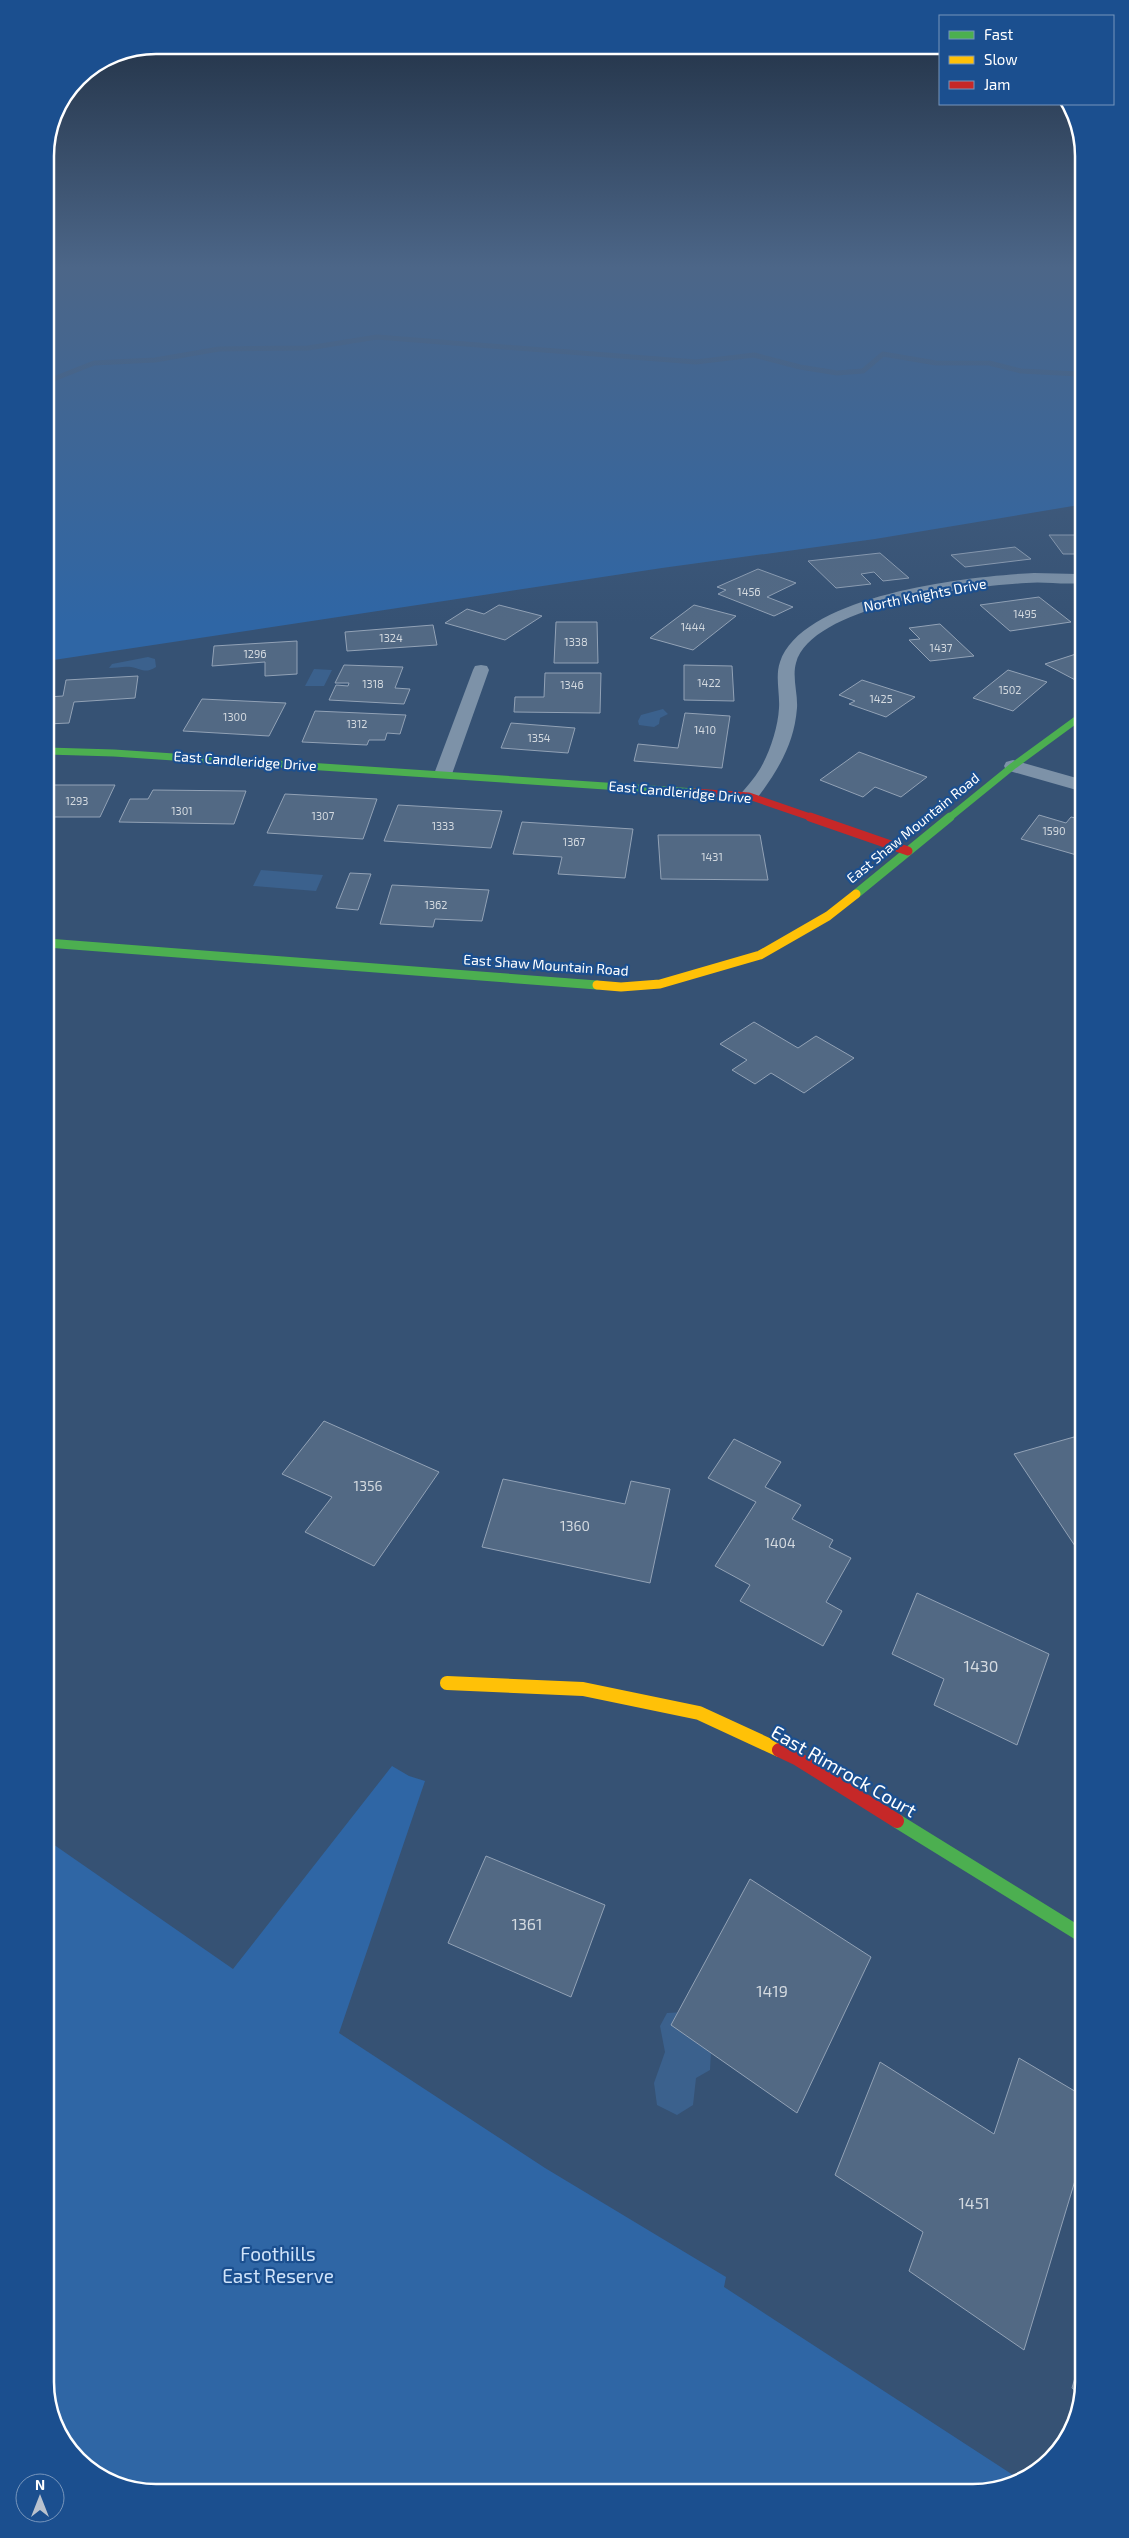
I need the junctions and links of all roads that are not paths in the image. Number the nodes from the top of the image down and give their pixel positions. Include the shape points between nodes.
1 (1075, 579) edge
2 (481, 670) dead end
3 (1075, 721) edge
4 (54, 751) edge
5 (1013, 766) junction
6 (443, 774) junction
7 (1075, 784) edge
8 (748, 796) junction
9 (908, 851) junction
10 (54, 944) edge
11 (447, 1683) dead end
12 (1075, 1931) edge

1 - 8 street, North Knights Drive via 1004,579 901,596 835,616 810,631 795,646 788,662 788,710 771,766
2 - 6 street
3 - 5 street, East Shaw Mountain Road
4 - 6 street, East Candleridge Drive
5 - 7 street
5 - 9 street, East Shaw Mountain Road
6 - 8 street, East Candleridge Drive
8 - 9 street, East Candleridge Drive
9 - 10 street, East Shaw Mountain Road via 828,916 760,955 660,984 621,988
11 - 12 street, East Rimrock Court via 583,1689 699,1713 798,1759

